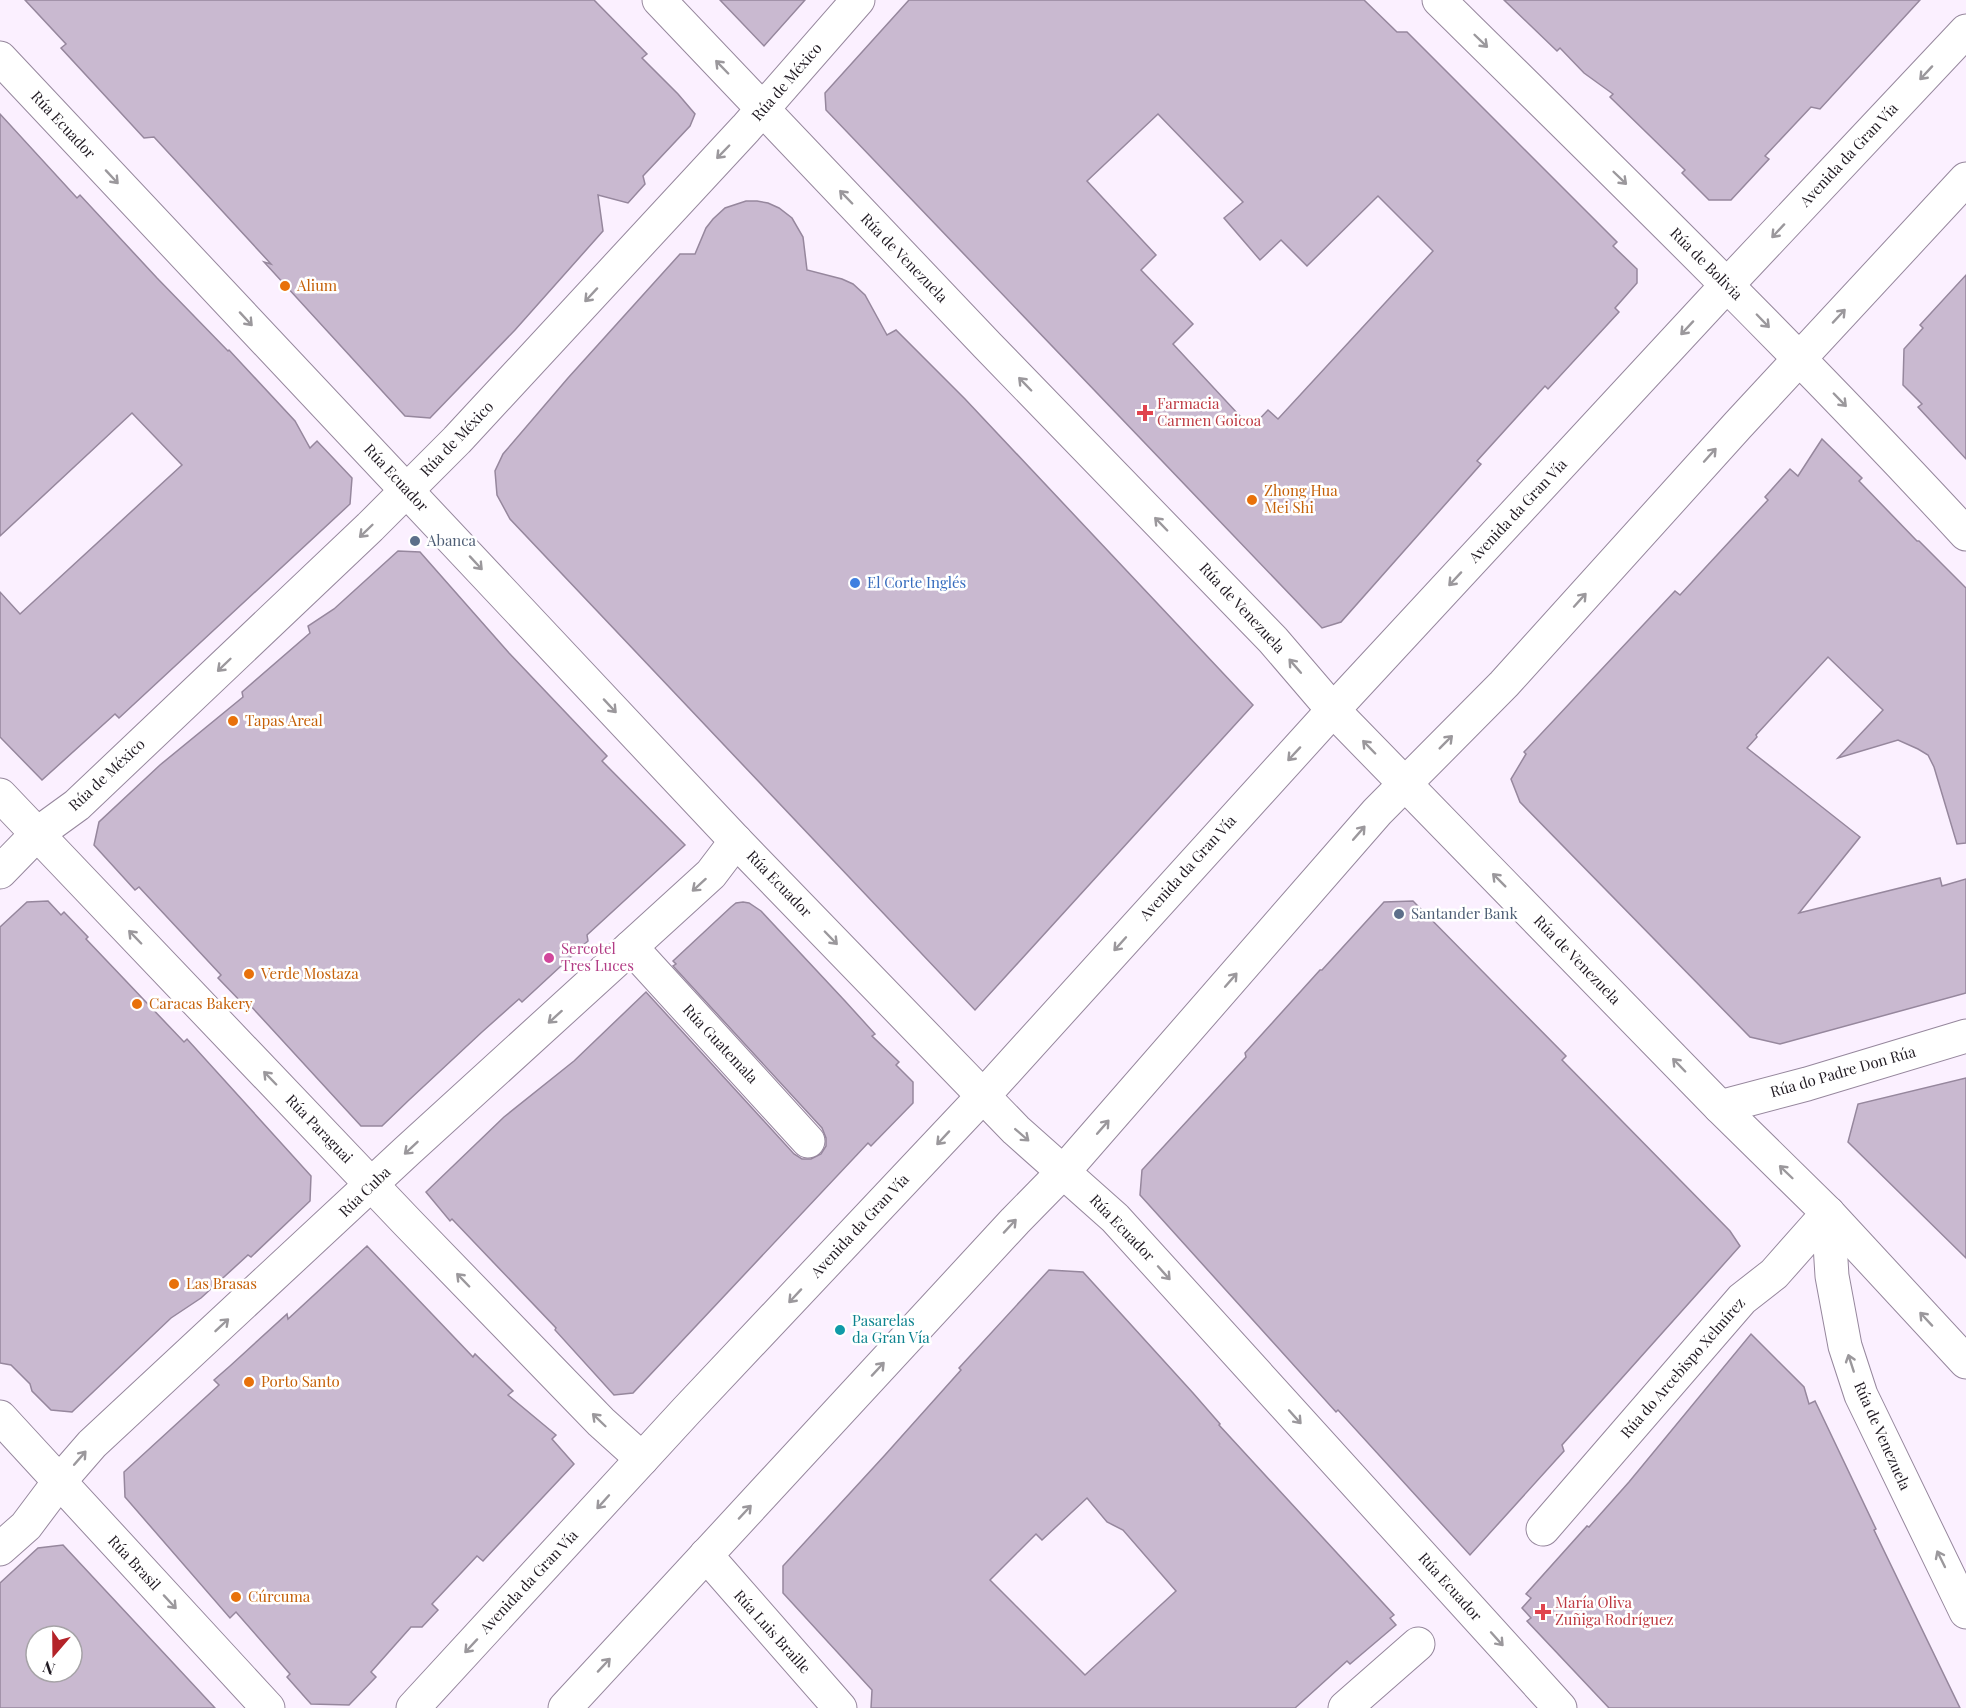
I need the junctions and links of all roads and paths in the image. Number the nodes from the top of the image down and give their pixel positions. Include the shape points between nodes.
1 (659, 0) edge
2 (858, 0) edge
3 (1439, 0) edge
4 (1966, 31) edge
5 (0, 58) edge
6 (763, 109) junction
7 (1966, 179) edge
8 (1727, 285) junction
9 (1799, 358) junction
10 (407, 490) junction
11 (1966, 534) edge
12 (1333, 710) junction
13 (1406, 784) junction
14 (0, 795) edge
15 (37, 834) junction
16 (736, 841) junction
17 (0, 872) edge
18 (631, 947) junction
19 (1966, 1036) edge
20 (983, 1095) junction
21 (1720, 1107) junction
22 (808, 1141) dead end
23 (1064, 1171) junction
24 (372, 1185) junction
25 (1828, 1213) junction
26 (1966, 1362) edge
27 (0, 1418) edge
28 (642, 1459) junction
29 (59, 1482) junction
30 (1543, 1529) dead end
31 (0, 1549) edge
32 (706, 1555) junction
33 (1966, 1612) edge
34 (1418, 1644) dead end
35 (268, 1708) edge
36 (413, 1708) edge
37 (565, 1708) edge
38 (840, 1708) edge
39 (1345, 1708) edge
40 (1560, 1708) edge

6 -> 1 street, Rúa de Venezuela
2 - 6 street, Rúa de México
3 -> 8 street, Rúa de Bolivia
4 -> 8 street, Avenida da Gran Vía
5 -> 10 street, Rúa Ecuador
6 -> 10 street, Rúa de México
12 -> 6 street, Rúa de Venezuela via 1273,640
9 -> 7 street
8 -> 9 street, Rúa de Bolivia
8 -> 12 street, Avenida da Gran Vía
9 -> 11 street, Rúa de Bolivia
13 -> 9 street via 1504,684
10 -> 15 street, Rúa de México via 77,805
10 -> 16 street, Rúa Ecuador
13 -> 12 street, Rúa de Venezuela
12 -> 20 street, Avenida da Gran Vía
21 -> 13 street, Rúa de Venezuela
23 -> 13 street via 1377,812
14 - 15 street, Rúa Paraguai
15 - 17 street, Rúa de México
24 -> 15 street, Rúa Paraguai
16 -> 18 street, Rúa Cuba via 711,874
16 -> 20 street, Rúa Ecuador
18 - 22 street, Rúa Guatemala
18 -> 24 street, Rúa Cuba
19 - 21 street, Rúa do Padre Don Rúa
20 -> 23 street, Rúa Ecuador
20 -> 28 street, Avenida da Gran Vía
25 -> 21 street, Rúa de Venezuela
32 -> 23 street
23 -> 40 street, Rúa Ecuador via 1114,1218
28 -> 24 street, Rúa Paraguai via 601,1422
29 -> 24 street, Rúa Cuba via 92,1444
26 -> 25 street, Rúa de Venezuela
25 - 30 street, Rúa do Arcebispo Xelmírez via 1774,1274 1742,1299
33 -> 25 street, Rúa de Venezuela via 1861,1395 1845,1346 1832,1276
27 - 29 street, Rúa Brasil
28 -> 36 street, Avenida da Gran Vía
29 - 31 street, Rúa Cuba via 26,1526
29 -> 35 street, Rúa Brasil
37 -> 32 street
32 - 38 street, Rúa Luis Braille
34 - 39 street

